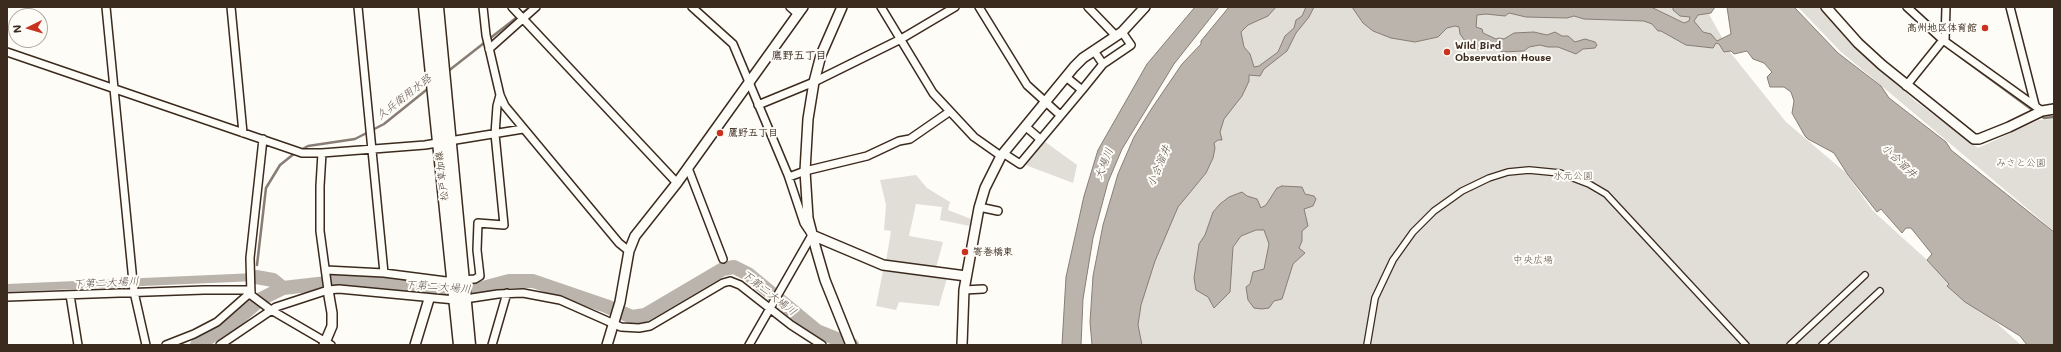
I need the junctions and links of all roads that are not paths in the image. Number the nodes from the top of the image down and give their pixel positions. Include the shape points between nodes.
1 (106, 7) edge
2 (232, 7) edge
3 (358, 7) edge
4 (425, 7) edge
5 (437, 7) edge
6 (483, 7) edge
7 (536, 7) edge
8 (692, 7) edge
9 (790, 7) edge
10 (842, 7) edge
11 (881, 7) edge
12 (955, 7) edge
13 (979, 7) edge
14 (1088, 7) edge
15 (1145, 7) edge
16 (1826, 7) edge
17 (1907, 7) edge
18 (1946, 7) edge
19 (2010, 7) edge
20 (514, 9) edge
21 (800, 11) edge
22 (523, 19) junction
23 (1119, 34) junction
24 (901, 39) junction
25 (1944, 41) junction
26 (489, 47) junction
27 (1094, 51) junction
28 (7, 52) edge
29 (1103, 64) junction
30 (1066, 77) junction
31 (749, 82) junction
32 (814, 82) junction
33 (1906, 86) junction
34 (114, 88) junction
35 (1082, 90) junction
36 (500, 95) junction
37 (1045, 103) junction
38 (758, 105) junction
39 (2039, 108) junction
40 (2054, 109) edge
41 (949, 112) junction
42 (1060, 116) junction
43 (1025, 126) junction
44 (523, 129) junction
45 (243, 133) junction
46 (495, 134) junction
47 (263, 139) junction
48 (1040, 139) junction
49 (451, 141) junction
50 (438, 144) junction
51 (372, 150) junction
52 (322, 153) junction
53 (1002, 154) junction
54 (688, 168) junction
55 (805, 171) junction
56 (789, 177) junction
57 (677, 183) junction
58 (979, 206) junction
59 (998, 211) dead end
60 (812, 235) junction
61 (629, 251) junction
62 (723, 259) dead end
63 (326, 271) junction
64 (384, 273) junction
65 (1866, 275) dead end
66 (966, 276) junction
67 (458, 280) junction
68 (983, 289) dead end
69 (251, 290) junction
70 (328, 290) junction
71 (964, 290) junction
72 (134, 291) junction
73 (1880, 291) dead end
74 (507, 293) junction
75 (70, 294) junction
76 (7, 297) edge
77 (429, 299) junction
78 (460, 300) junction
79 (772, 307) junction
80 (271, 310) junction
81 (614, 324) junction
82 (327, 344) edge
83 (78, 345) edge
84 (146, 345) edge
85 (166, 345) edge
86 (220, 345) edge
87 (415, 345) edge
88 (460, 345) edge
89 (469, 345) edge
90 (492, 345) edge
91 (607, 345) edge
92 (749, 345) edge
93 (822, 345) edge
94 (851, 345) edge
95 (962, 345) edge
96 (1367, 345) edge
97 (1746, 345) edge
98 (1790, 345) edge
99 (1822, 345) edge

1 - 34 street
2 - 45 street
3 - 51 street
4 - 50 main road, 松戸草加線
5 - 49 main road, 松戸草加線
6 - 26 street
7 - 22 street
8 - 31 street via 733,44
9 - 21 street
10 - 32 street via 821,55
11 - 24 street
12 - 24 street
13 - 37 street via 1027,85
14 - 23 street
15 - 23 street
16 - 33 street via 1858,43
17 - 25 street
18 - 25 street
19 - 39 street
20 - 22 street
21 - 31 street
22 - 26 street
22 - 57 street
23 - 27 street
23 - 29 street via 1131,45
24 - 32 street
24 - 41 street via 933,93
25 - 33 street
25 - 39 street
26 - 36 street
27 - 29 street
27 - 30 street via 1083,58
28 - 34 street
29 - 35 street
30 - 35 street
30 - 37 street
31 - 38 street
31 - 54 street
32 - 38 street
32 - 55 street via 806,137
33 - 39 street via 1974,139 2009,127
34 - 45 street
34 - 72 street
35 - 42 street
36 - 44 street via 505,106
36 - 46 street
37 - 42 street
37 - 43 street
38 - 56 street
39 - 40 street
41 - 53 street via 974,137
41 - 55 street via 910,139 899,141 861,158
42 - 48 street
43 - 48 street
43 - 53 street
44 - 46 street
44 - 61 street via 619,243
45 - 47 street
46 - 49 street
46 - 67 street via 504,225 478,223 477,250 480,276 476,279
47 - 52 street via 302,153
47 - 69 street via 250,258
48 - 53 street via 1020,164
49 - 50 street
49 - 67 main road, 松戸草加線
50 - 51 street
50 - 67 main road, 松戸草加線
51 - 52 street
51 - 64 street
52 - 63 street via 320,231
53 - 58 street
54 - 57 street
54 - 62 street
55 - 56 street
55 - 60 street via 806,202
56 - 60 street via 804,223
57 - 61 street via 635,236
58 - 59 street
58 - 66 street
60 - 66 street via 883,265
60 - 79 street
60 - 94 street via 825,280
61 - 81 street
63 - 64 street
63 - 70 street
64 - 67 street via 446,281
65 - 98 street
66 - 71 street
67 - 78 main road, 松戸草加線
68 - 71 street
69 - 72 street
69 - 80 street
69 - 85 street via 216,322
70 - 77 street via 355,290
70 - 80 street
70 - 82 street via 332,326
71 - 95 street
72 - 75 street
72 - 84 street
73 - 99 street
74 - 78 street
74 - 81 street via 560,300
74 - 90 street
75 - 76 street
75 - 83 street
77 - 78 street
77 - 87 street
78 - 88 main road, 松戸草加線
78 - 89 main road, 松戸草加線
79 - 81 street via 740,284 730,280 650,326 626,327
79 - 92 street
79 - 93 street via 791,324
80 - 82 street
80 - 86 street
81 - 91 street
96 - 97 street via 1370,318 1378,292 1393,260 1412,232 1434,211 1462,191 1508,172 1529,170 1560,173 1589,184 1606,194

